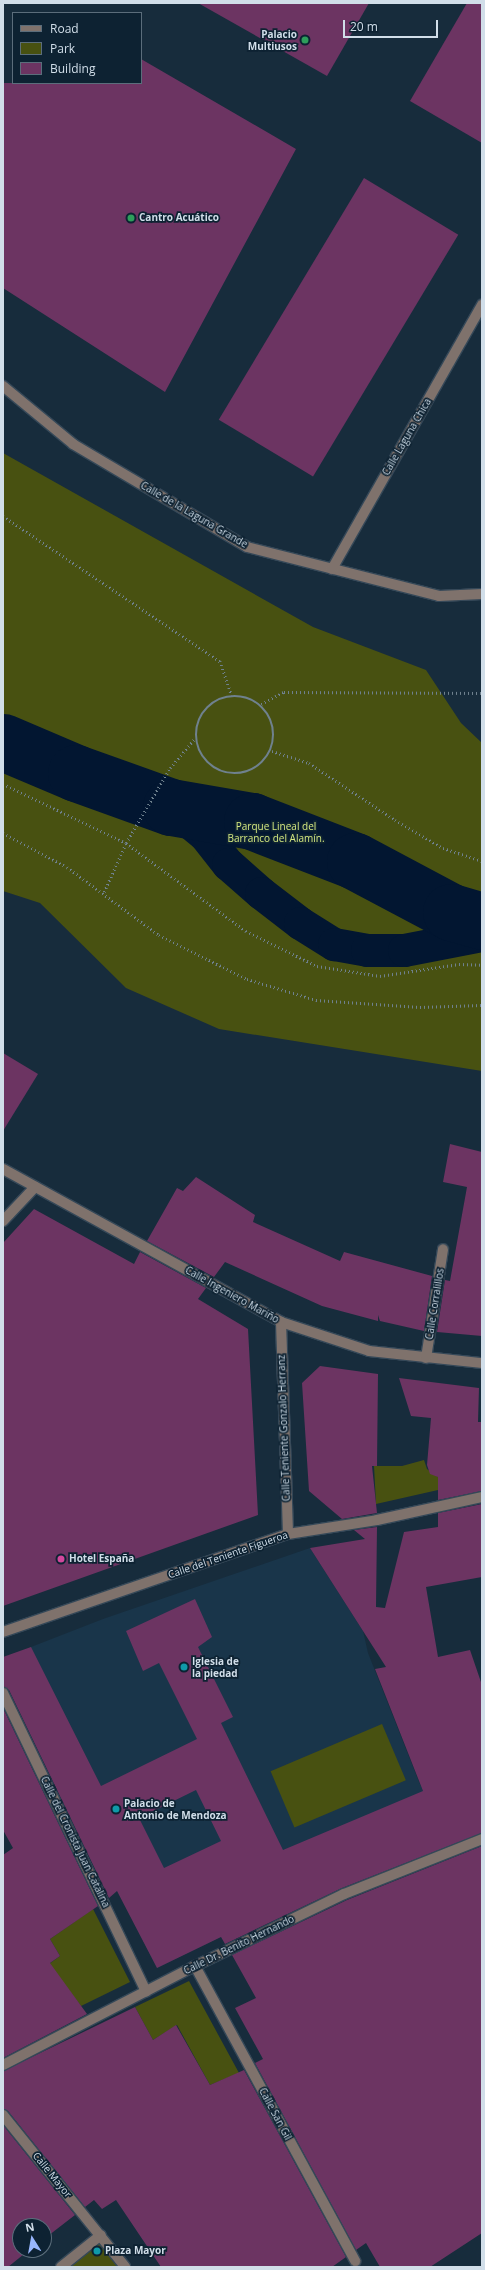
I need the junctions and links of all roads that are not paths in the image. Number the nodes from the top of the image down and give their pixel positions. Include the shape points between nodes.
1 (482, 305) edge
2 (3, 386) edge
3 (332, 569) junction
4 (482, 594) edge
5 (3, 1168) edge
6 (35, 1187) junction
7 (3, 1221) edge
8 (443, 1249) dead end
9 (281, 1322) junction
10 (426, 1358) junction
11 (482, 1363) edge
12 (482, 1498) edge
13 (288, 1534) junction
14 (3, 1632) edge
15 (3, 1693) edge
16 (482, 1839) edge
17 (195, 1966) junction
18 (146, 1991) junction
19 (3, 2065) edge
20 (3, 2115) edge
21 (101, 2235) junction
22 (355, 2261) dead end
23 (60, 2267) edge
24 (125, 2267) edge

1 - 3 street, Calle Laguna Chica
2 - 3 street, Calle de la Laguna Grande via 73,444 246,547
3 - 4 street, Calle de la Laguna Grande via 439,596
5 - 6 street, Calle Ingeniero Mariño
6 - 7 street
6 - 9 street, Calle Ingeniero Mariño
8 - 10 street, Calle Corralillos
9 - 10 street, Calle Ingeniero Mariño via 369,1351
9 - 13 street, Calle Teniente Gonzalo Herranz
10 - 11 street, Calle Ingeniero Mariño
12 - 13 street, Calle del Teniente Figueroa via 377,1520
13 - 14 street, Calle del Teniente Figueroa
15 - 18 street, Calle del Cronista Juan Catalina
16 - 17 street, Calle Dr. Benito Hernando via 344,1894
17 - 18 street, Calle Dr. Benito Hernando
17 - 22 street, Calle San Gil
18 - 19 street, Calle Dr. Benito Hernando
20 - 21 street, Calle Mayor
21 - 23 street
21 - 24 street

